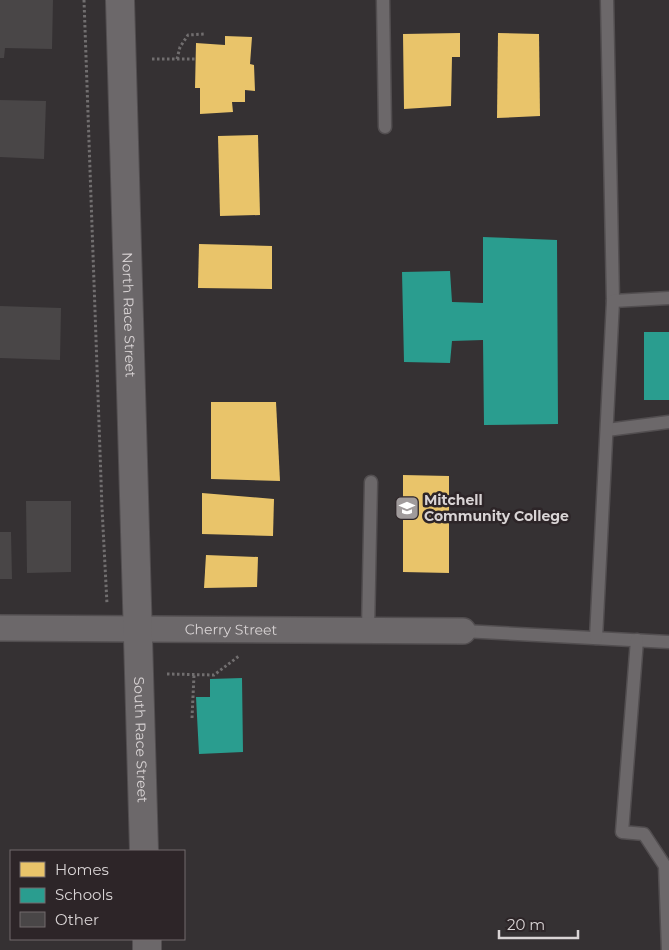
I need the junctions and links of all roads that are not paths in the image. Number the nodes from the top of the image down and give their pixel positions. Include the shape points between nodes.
1 (120, 0) edge
2 (383, 0) edge
3 (607, 0) edge
4 (385, 127) dead end
5 (669, 298) edge
6 (613, 301) junction
7 (669, 422) edge
8 (607, 430) junction
9 (371, 482) dead end
10 (0, 628) edge
11 (138, 629) junction
12 (368, 630) junction
13 (463, 631) joint
14 (596, 638) junction
15 (636, 640) junction
16 (669, 642) edge
17 (144, 850) edge
18 (668, 950) edge

1 - 11 street, North Race Street
2 - 4 lane
3 - 6 lane
5 - 6 lane
6 - 8 lane
7 - 8 lane
8 - 14 lane
9 - 12 lane
10 - 11 street, Cherry Street
11 - 12 street, Cherry Street
11 - 17 street, South Race Street
12 - 13 street, Cherry Street
13 - 14 lane
14 - 15 lane
15 - 16 lane
15 - 18 lane via 622,832 644,834 665,866

